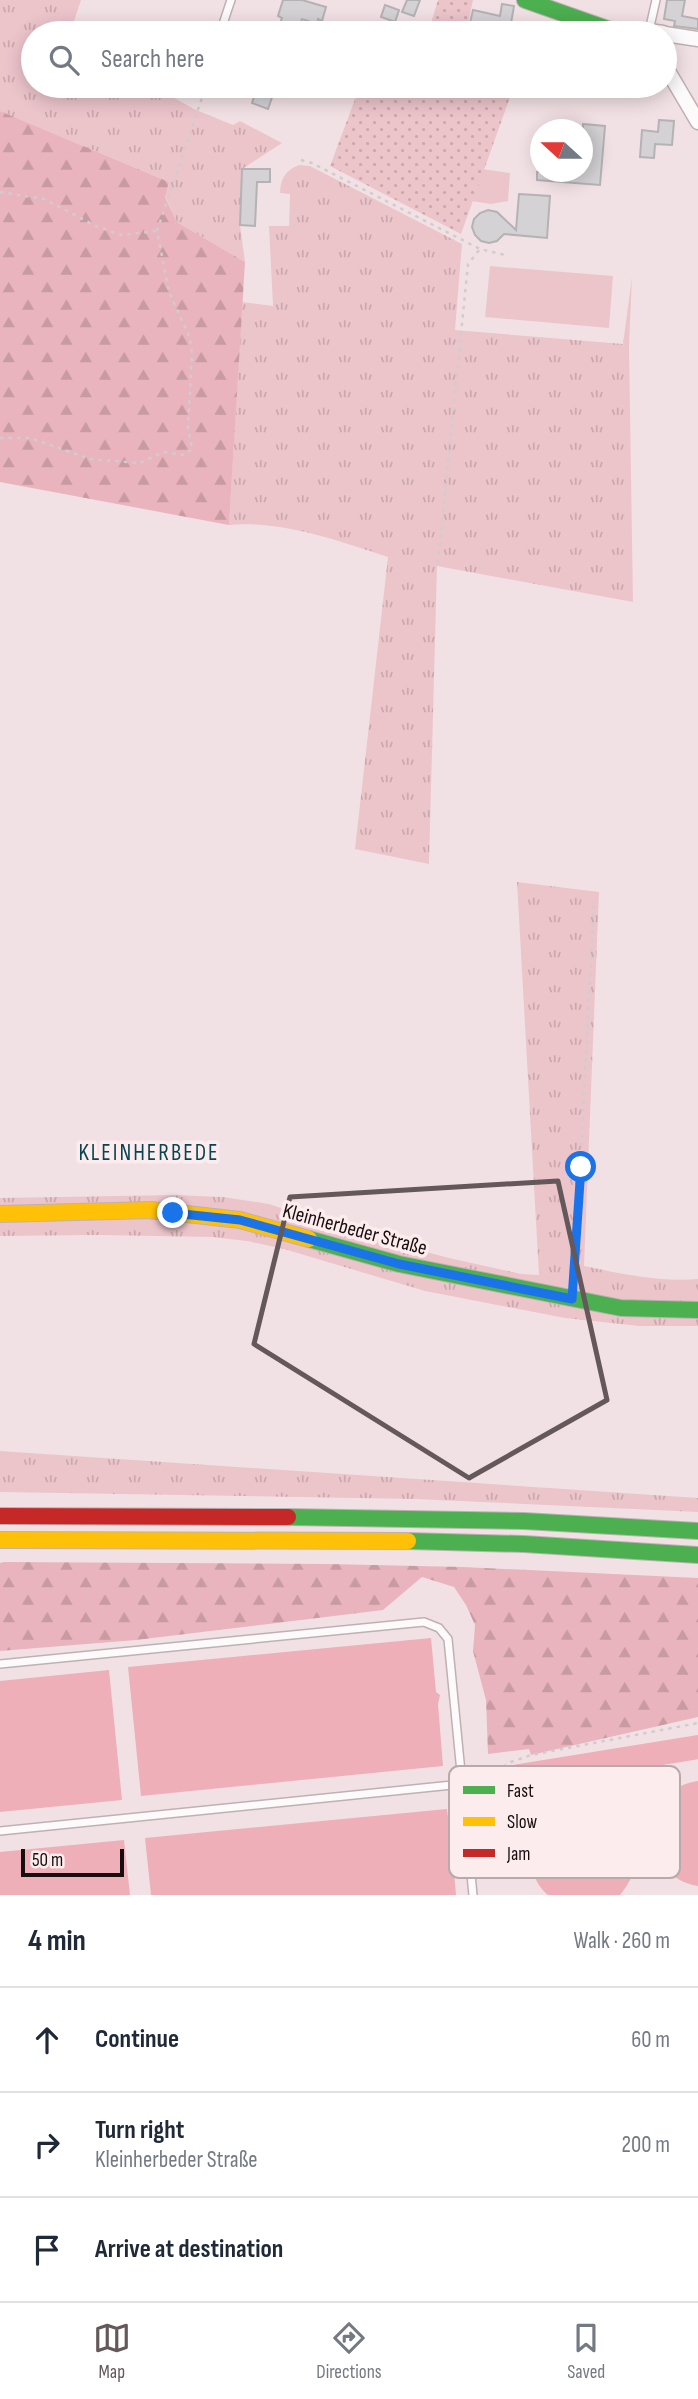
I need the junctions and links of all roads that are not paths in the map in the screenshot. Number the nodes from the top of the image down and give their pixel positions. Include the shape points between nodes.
1 (231, 0) edge
2 (525, 0) edge
3 (656, 0) edge
4 (224, 21) edge
5 (585, 21) edge
6 (656, 21) edge
7 (677, 36) edge
8 (698, 39) edge
9 (677, 86) edge
10 (698, 122) edge
11 (0, 1214) edge
12 (698, 1310) edge
13 (0, 1516) edge
14 (698, 1531) edge
15 (0, 1540) edge
16 (698, 1555) edge
17 (0, 1664) edge
18 (461, 1766) edge
19 (449, 1785) edge
20 (0, 1831) edge

1 - 4 lane
2 - 5 main road
3 - 6 lane
7 - 8 street
9 - 10 street
11 - 12 main road, Kleinherbeder Straße via 151,1210 240,1220 399,1264 572,1299 621,1308
13 - 14 main road via 544,1521
15 - 16 main road via 543,1545
17 - 18 lane via 424,1622 439,1628 448,1639
19 - 20 lane

